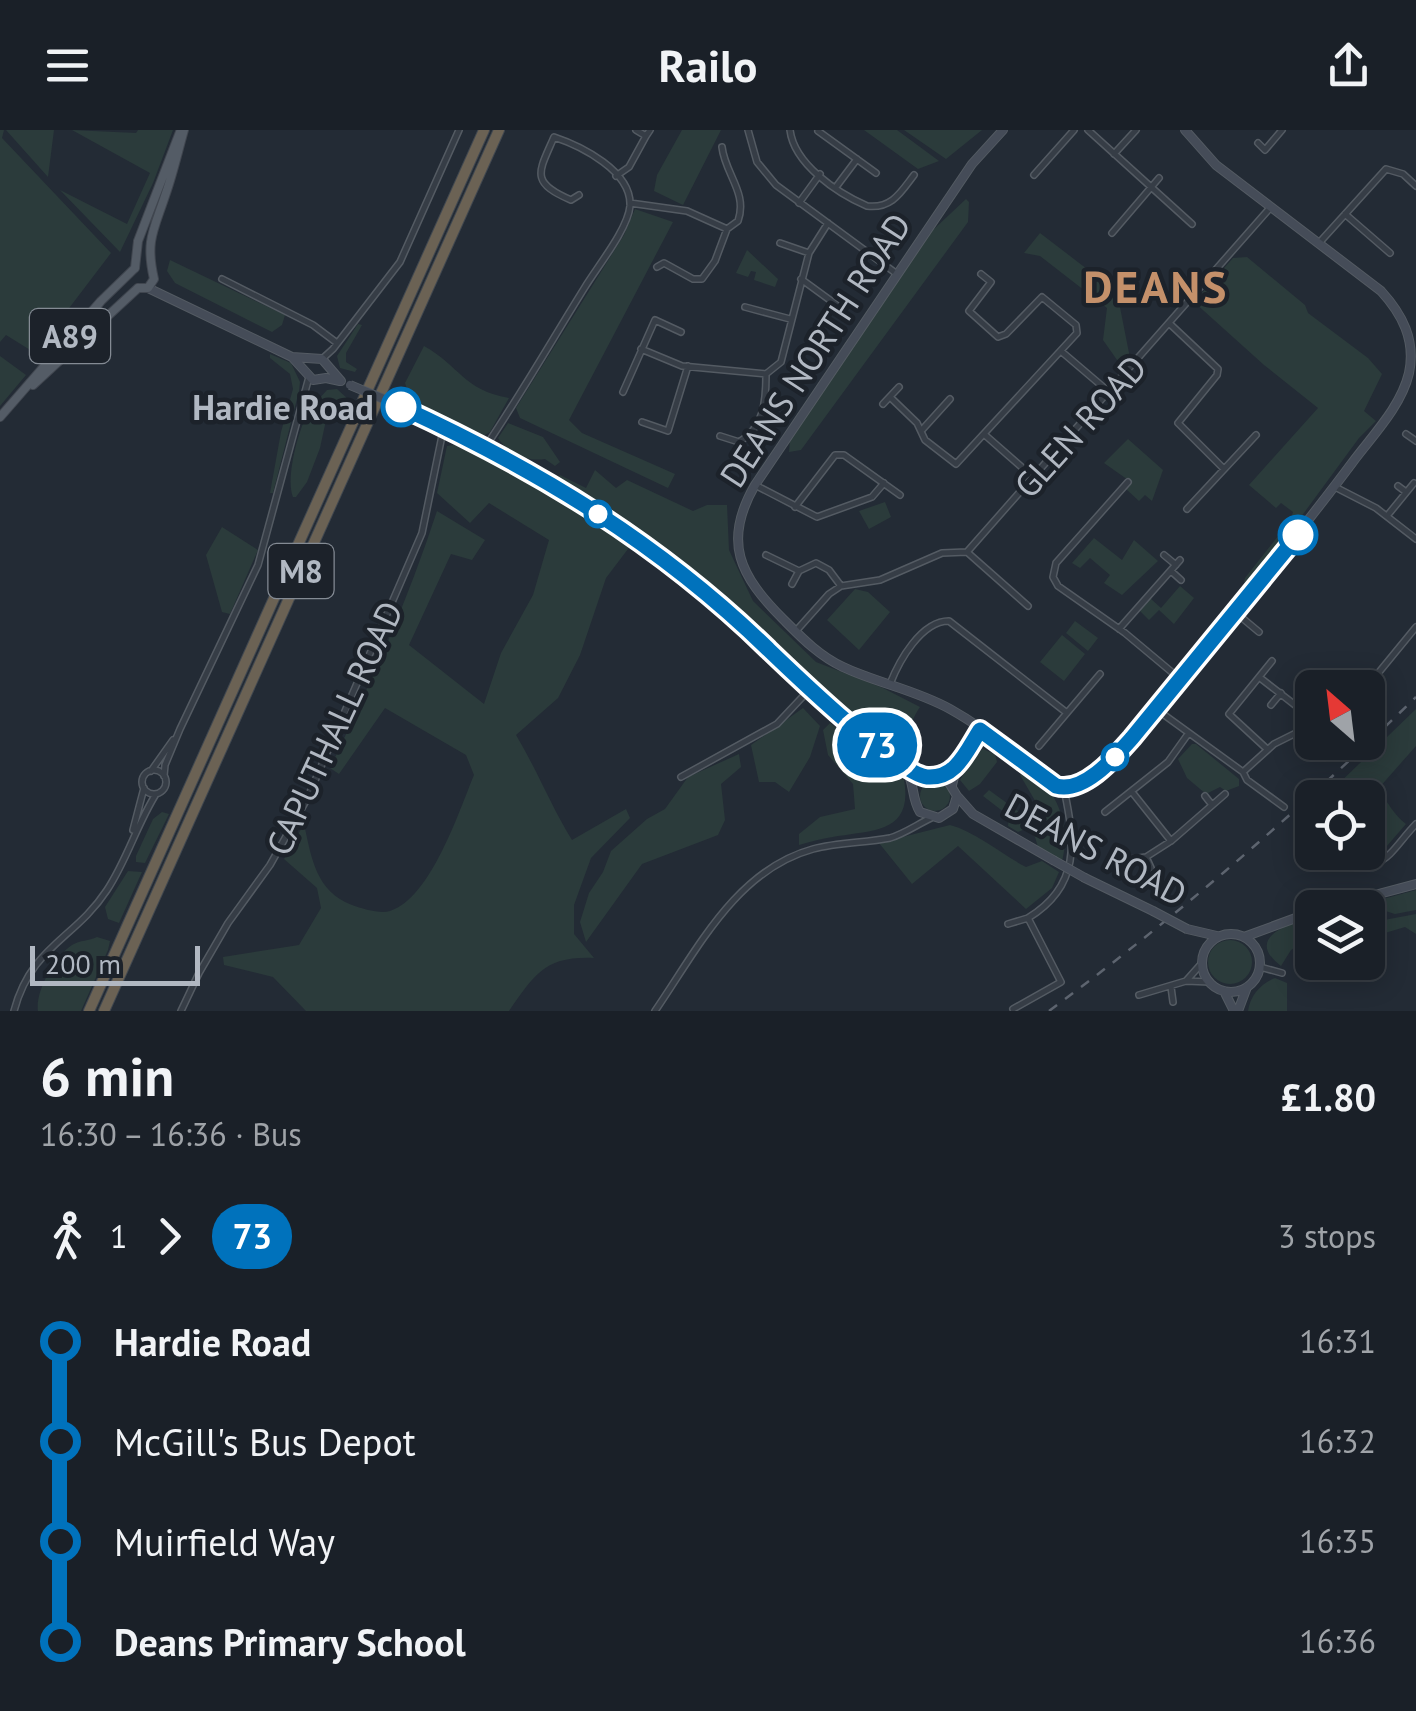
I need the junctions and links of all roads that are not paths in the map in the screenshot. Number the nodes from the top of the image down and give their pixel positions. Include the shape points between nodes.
1 (183, 130) edge
2 (458, 130) edge
3 (484, 130) edge
4 (499, 130) edge
5 (636, 130) edge
6 (748, 130) edge
7 (790, 130) edge
8 (1002, 130) edge
9 (1074, 130) edge
10 (1088, 130) edge
11 (1136, 130) edge
12 (1282, 130) edge
13 (818, 131) edge
14 (1190, 132) edge
15 (556, 133) edge
16 (648, 133) edge
17 (1258, 144) dead end
18 (722, 146) dead end
19 (1114, 154) junction
20 (723, 158) junction
21 (715, 160) dead end
22 (857, 160) junction
23 (876, 173) dead end
24 (820, 174) junction
25 (914, 175) dead end
26 (1034, 175) dead end
27 (616, 176) junction
28 (1159, 178) dead end
29 (1416, 186) edge
30 (836, 187) junction
31 (1151, 188) junction
32 (579, 196) dead end
33 (572, 200) junction
34 (799, 202) junction
35 (630, 203) junction
36 (1270, 208) junction
37 (573, 209) dead end
38 (1345, 214) junction
39 (828, 223) junction
40 (1192, 224) dead end
41 (727, 229) junction
42 (1112, 233) dead end
43 (780, 243) dead end
44 (1317, 246) junction
45 (809, 253) junction
46 (1390, 253) dead end
47 (664, 254) dead end
48 (149, 268) junction
49 (133, 272) junction
50 (897, 274) junction
51 (981, 274) dead end
52 (154, 279) junction
53 (222, 279) dead end
54 (801, 279) junction
55 (143, 288) junction
56 (170, 298) junction
57 (745, 306) dead end
58 (838, 306) dead end
59 (790, 320) junction
60 (1170, 324) junction
61 (681, 332) dead end
62 (335, 346) junction
63 (641, 348) junction
64 (1062, 352) junction
65 (688, 366) junction
66 (319, 370) junction
67 (766, 374) junction
68 (1412, 378) edge
69 (899, 386) dead end
70 (623, 392) dead end
71 (1108, 392) junction
72 (890, 397) junction
73 (950, 399) dead end
74 (14, 402) junction
75 (883, 404) dead end
76 (0, 417) edge
77 (642, 422) dead end
78 (444, 426) junction
79 (920, 431) junction
80 (985, 434) junction
81 (1406, 434) dead end
82 (1256, 435) dead end
83 (720, 436) dead end
84 (1416, 441) edge
85 (486, 446) junction
86 (1224, 469) junction
87 (1033, 478) junction
88 (1128, 482) dead end
89 (884, 483) junction
90 (1414, 483) edge
91 (755, 485) junction
92 (1398, 486) dead end
93 (1335, 487) junction
94 (1406, 492) junction
95 (900, 494) dead end
96 (796, 507) junction
97 (1187, 509) dead end
98 (1387, 516) junction
99 (1416, 540) edge
100 (966, 552) junction
101 (766, 554) dead end
102 (1164, 555) dead end
103 (1175, 566) junction
104 (798, 570) junction
105 (1180, 580) dead end
106 (792, 584) dead end
107 (840, 586) junction
108 (1028, 606) dead end
109 (1235, 611) junction
110 (1416, 627) edge
111 (1119, 630) junction
112 (796, 632) junction
113 (1260, 632) dead end
114 (1272, 661) dead end
115 (1381, 670) edge
116 (1100, 674) dead end
117 (1259, 676) junction
118 (1180, 678) junction
119 (890, 684) junction
120 (809, 689) junction
121 (1280, 694) junction
122 (1271, 705) dead end
123 (1294, 705) dead end
124 (1156, 709) junction
125 (1068, 713) junction
126 (180, 729) junction
127 (980, 730) junction
128 (1188, 734) junction
129 (1295, 734) edge
130 (1039, 746) dead end
131 (1267, 748) junction
132 (958, 765) junction
133 (905, 767) junction
134 (152, 771) junction
135 (1243, 772) junction
136 (164, 776) junction
137 (928, 777) junction
138 (942, 777) junction
139 (680, 778) dead end
140 (952, 785) junction
141 (144, 788) junction
142 (915, 789) junction
143 (1064, 789) junction
144 (1132, 792) junction
145 (156, 794) junction
146 (1225, 794) dead end
147 (957, 796) junction
148 (1205, 796) dead end
149 (1212, 805) junction
150 (1284, 807) dead end
151 (918, 810) junction
152 (953, 810) junction
153 (1105, 812) dead end
154 (973, 814) junction
155 (932, 818) junction
156 (1416, 824) edge
157 (910, 828) junction
158 (1171, 841) junction
159 (130, 842) junction
160 (1146, 857) junction
161 (1131, 859) dead end
162 (1385, 859) edge
163 (1151, 868) dead end
164 (1416, 884) edge
165 (1385, 892) edge
166 (1028, 918) junction
167 (1295, 918) edge
168 (1008, 924) dead end
169 (1273, 926) junction
170 (1191, 930) junction
171 (1221, 936) junction
172 (1244, 937) junction
173 (1255, 946) junction
174 (1203, 960) junction
175 (1260, 967) junction
176 (1282, 973) dead end
177 (1186, 981) junction
178 (1210, 982) junction
179 (1171, 986) junction
180 (1247, 987) junction
181 (1224, 991) junction
182 (1140, 995) dead end
183 (1174, 1002) dead end
184 (1013, 1009) edge
185 (14, 1011) edge
186 (89, 1011) edge
187 (104, 1011) edge
188 (181, 1011) edge
189 (656, 1011) edge
190 (1236, 1011) edge

1 - 48 main road, A89 via 151,230
1 - 49 main road, A89 via 155,190
2 - 62 street via 400,262
3 - 186 highway, M8
4 - 187 highway, M8
5 - 16 street
6 - 34 street via 765,174
7 - 24 street via 800,159
8 - 50 street, DEANS NORTH ROAD
9 - 26 street
10 - 19 street
11 - 19 street
12 - 17 street via 1265,150
13 - 22 street
14 - 36 street via 1216,165
15 - 27 street via 600,158
15 - 33 street via 539,175 550,190
16 - 27 street via 629,167
18 - 20 street
19 - 31 street
20 - 21 street
20 - 41 street via 742,201 738,221
22 - 23 street
22 - 30 street
24 - 30 street
24 - 34 street
25 - 30 street via 895,200 877,207
27 - 35 street
28 - 31 street
29 - 38 street via 1386,168
31 - 40 street
31 - 42 street
32 - 33 street
33 - 37 street
34 - 39 street
35 - 41 street via 687,211
35 - 85 street
36 - 44 street
36 - 60 street, GLEN ROAD
38 - 44 street
38 - 46 street
39 - 45 street
39 - 50 street
41 - 47 street via 702,279 660,265
43 - 45 street
44 - 68 street via 1398,310
45 - 54 street
48 - 49 main road, A89
48 - 52 main road
49 - 55 main road, A89
49 - 74 main road, A89
50 - 91 street, DEANS NORTH ROAD
51 - 64 street via 990,282 970,311 998,337 1042,297 1076,325
52 - 55 main road, A89
52 - 56 street
53 - 62 street via 313,325
54 - 58 street
54 - 59 street
55 - 56 street
55 - 74 main road, A89
56 - 66 street
57 - 59 street
59 - 67 street via 781,362
60 - 71 street, GLEN ROAD
60 - 86 street via 1218,369 1178,423
61 - 63 street via 655,320
62 - 66 street
63 - 65 street
63 - 70 street
64 - 71 street
64 - 80 street
65 - 67 street
65 - 77 street via 668,431
66 - 78 street, bridge
66 - 126 street via 287,454 258,566
67 - 83 street via 766,410 746,438
68 - 93 street
69 - 72 street
71 - 87 street, GLEN ROAD
72 - 75 street
72 - 79 street
73 - 79 street
74 - 76 main road, A89
78 - 85 street
78 - 188 street, CAPUTHALL ROAD via 422,534 331,745 270,865 228,923
79 - 80 street via 956,464
80 - 87 street
81 - 84 street
82 - 86 street
85 - 120 street via 685,573
86 - 97 street
87 - 100 street, GLEN ROAD
88 - 111 street via 1052,570 1058,586
89 - 95 street
89 - 96 street via 872,496 822,517
89 - 96 street via 835,455
90 - 94 street
91 - 96 street
91 - 112 street, DEANS NORTH ROAD via 741,513 738,553 751,584
92 - 94 street
93 - 98 street
93 - 109 street
94 - 98 street
98 - 99 street
100 - 107 street via 942,553 880,580
100 - 108 street
101 - 104 street
102 - 103 street
103 - 105 street
103 - 111 street
104 - 106 street
104 - 107 street via 816,564
107 - 112 street
109 - 113 street
109 - 118 street
110 - 115 street
111 - 118 street
112 - 119 street, DEANS NORTH ROAD via 840,666
114 - 117 street
116 - 125 street
117 - 121 street
117 - 131 street via 1230,714
118 - 124 street
119 - 125 street via 898,663 926,631 949,620
119 - 127 street, DEANS NORTH ROAD via 930,698
120 - 133 street
120 - 139 street via 777,724
121 - 122 street
121 - 123 street
124 - 128 street
124 - 143 street via 1115,757
125 - 130 street
126 - 134 street
126 - 136 street
127 - 132 street
127 - 143 street, DEANS NORTH ROAD
128 - 135 street
128 - 144 street via 1174,756
129 - 131 street
131 - 135 street
132 - 138 street
132 - 140 street
133 - 137 street
133 - 142 street
134 - 136 street
134 - 141 street
135 - 150 street
136 - 145 street via 165,787
137 - 138 street
137 - 142 street
138 - 140 street
140 - 147 street
141 - 145 street
141 - 159 street
142 - 151 street
143 - 166 street via 1073,852 1065,882
144 - 153 street
144 - 158 street
145 - 159 street
146 - 149 street
147 - 152 street
147 - 154 street, DEANS ROAD
148 - 149 street
149 - 158 street
151 - 155 street
151 - 157 street
152 - 154 street, DEANS ROAD
152 - 155 street
154 - 170 street, DEANS ROAD, bridge
155 - 157 street
156 - 162 street
157 - 189 street via 814,849 759,876 716,923
158 - 160 street
159 - 185 street via 105,893 41,955
160 - 161 street
160 - 163 street
164 - 165 street
166 - 168 street
166 - 184 street via 1060,982
167 - 169 street
169 - 172 street
169 - 173 street
170 - 171 street, DEANS ROAD
170 - 174 street, DEANS ROAD
171 - 172 street
171 - 174 street
172 - 173 street
173 - 175 street
174 - 177 street
174 - 178 street
175 - 176 street
175 - 180 street
177 - 178 street
177 - 179 street
178 - 181 street
179 - 182 street
179 - 183 street
180 - 181 street
180 - 190 street
181 - 190 street

